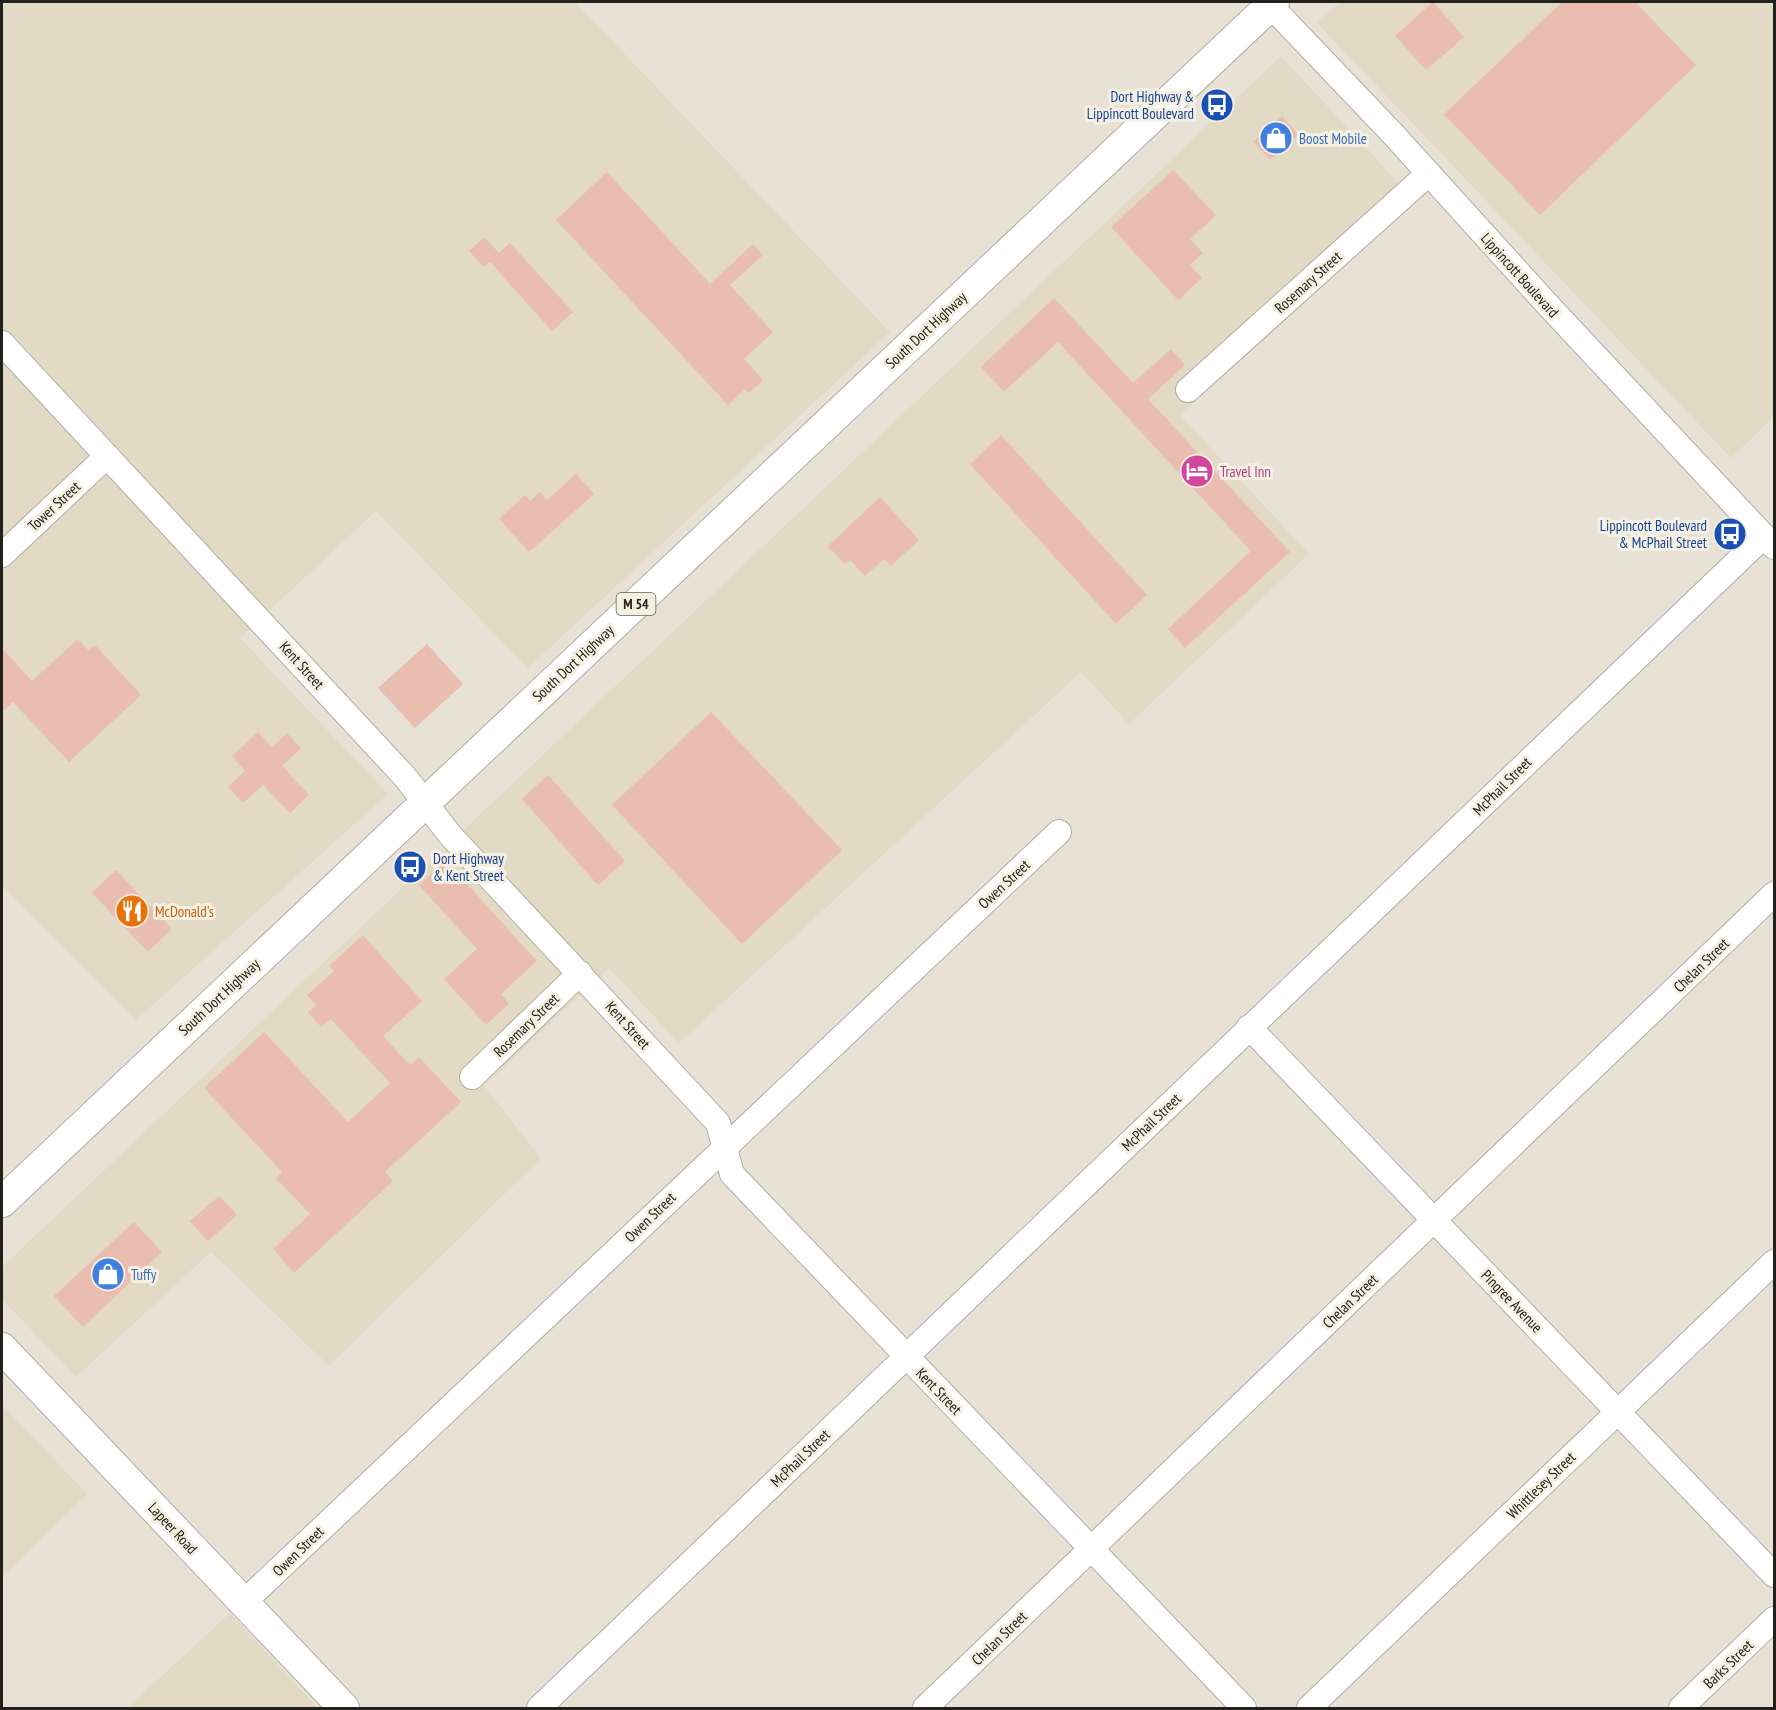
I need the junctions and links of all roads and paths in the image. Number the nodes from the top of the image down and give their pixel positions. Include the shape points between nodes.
1 (1270, 3) edge
2 (1428, 174) junction
3 (2, 343) edge
4 (1188, 390) dead end
5 (106, 456) junction
6 (1769, 542) edge
7 (2, 555) edge
8 (426, 801) junction
9 (1059, 832) dead end
10 (1774, 894) edge
11 (580, 973) junction
12 (1249, 1027) junction
13 (472, 1077) dead end
14 (723, 1148) junction
15 (2, 1202) edge
16 (1434, 1220) junction
17 (1774, 1262) edge
18 (2, 1348) edge
19 (906, 1357) junction
20 (1619, 1411) junction
21 (1091, 1549) junction
22 (1774, 1575) edge
23 (243, 1603) junction
24 (1774, 1619) edge
25 (344, 1708) edge
26 (539, 1708) edge
27 (925, 1708) edge
28 (1244, 1708) edge
29 (1309, 1708) edge
30 (1680, 1708) edge

1 - 2 street, Lippincott Boulevard
1 - 8 main road, South Dort Highway / M 54
2 - 4 street, Rosemary Street
2 - 6 street, Lippincott Boulevard
3 - 5 street, Kent Street
5 - 7 street, Tower Street
5 - 8 street, Kent Street
6 - 12 street, McPhail Street
8 - 11 street, Kent Street via 451,836
8 - 15 main road, South Dort Highway / M 54
9 - 14 street, Owen Street
10 - 16 street, Chelan Street
11 - 13 street, Rosemary Street
11 - 14 street, Kent Street via 718,1123
12 - 16 street, Pingree Avenue
12 - 19 street, McPhail Street
14 - 19 street, Kent Street via 732,1174
14 - 23 street, Owen Street
16 - 20 street, Pingree Avenue
16 - 21 street, Chelan Street
17 - 20 street, Whittlesey Street
18 - 23 main road, Lapeer Road
19 - 21 street, Kent Street
19 - 26 street, McPhail Street
20 - 22 street, Pingree Avenue
20 - 29 street, Whittlesey Street
21 - 27 street, Chelan Street
21 - 28 street, Kent Street
23 - 25 main road, Lapeer Road
24 - 30 street, Barks Street

